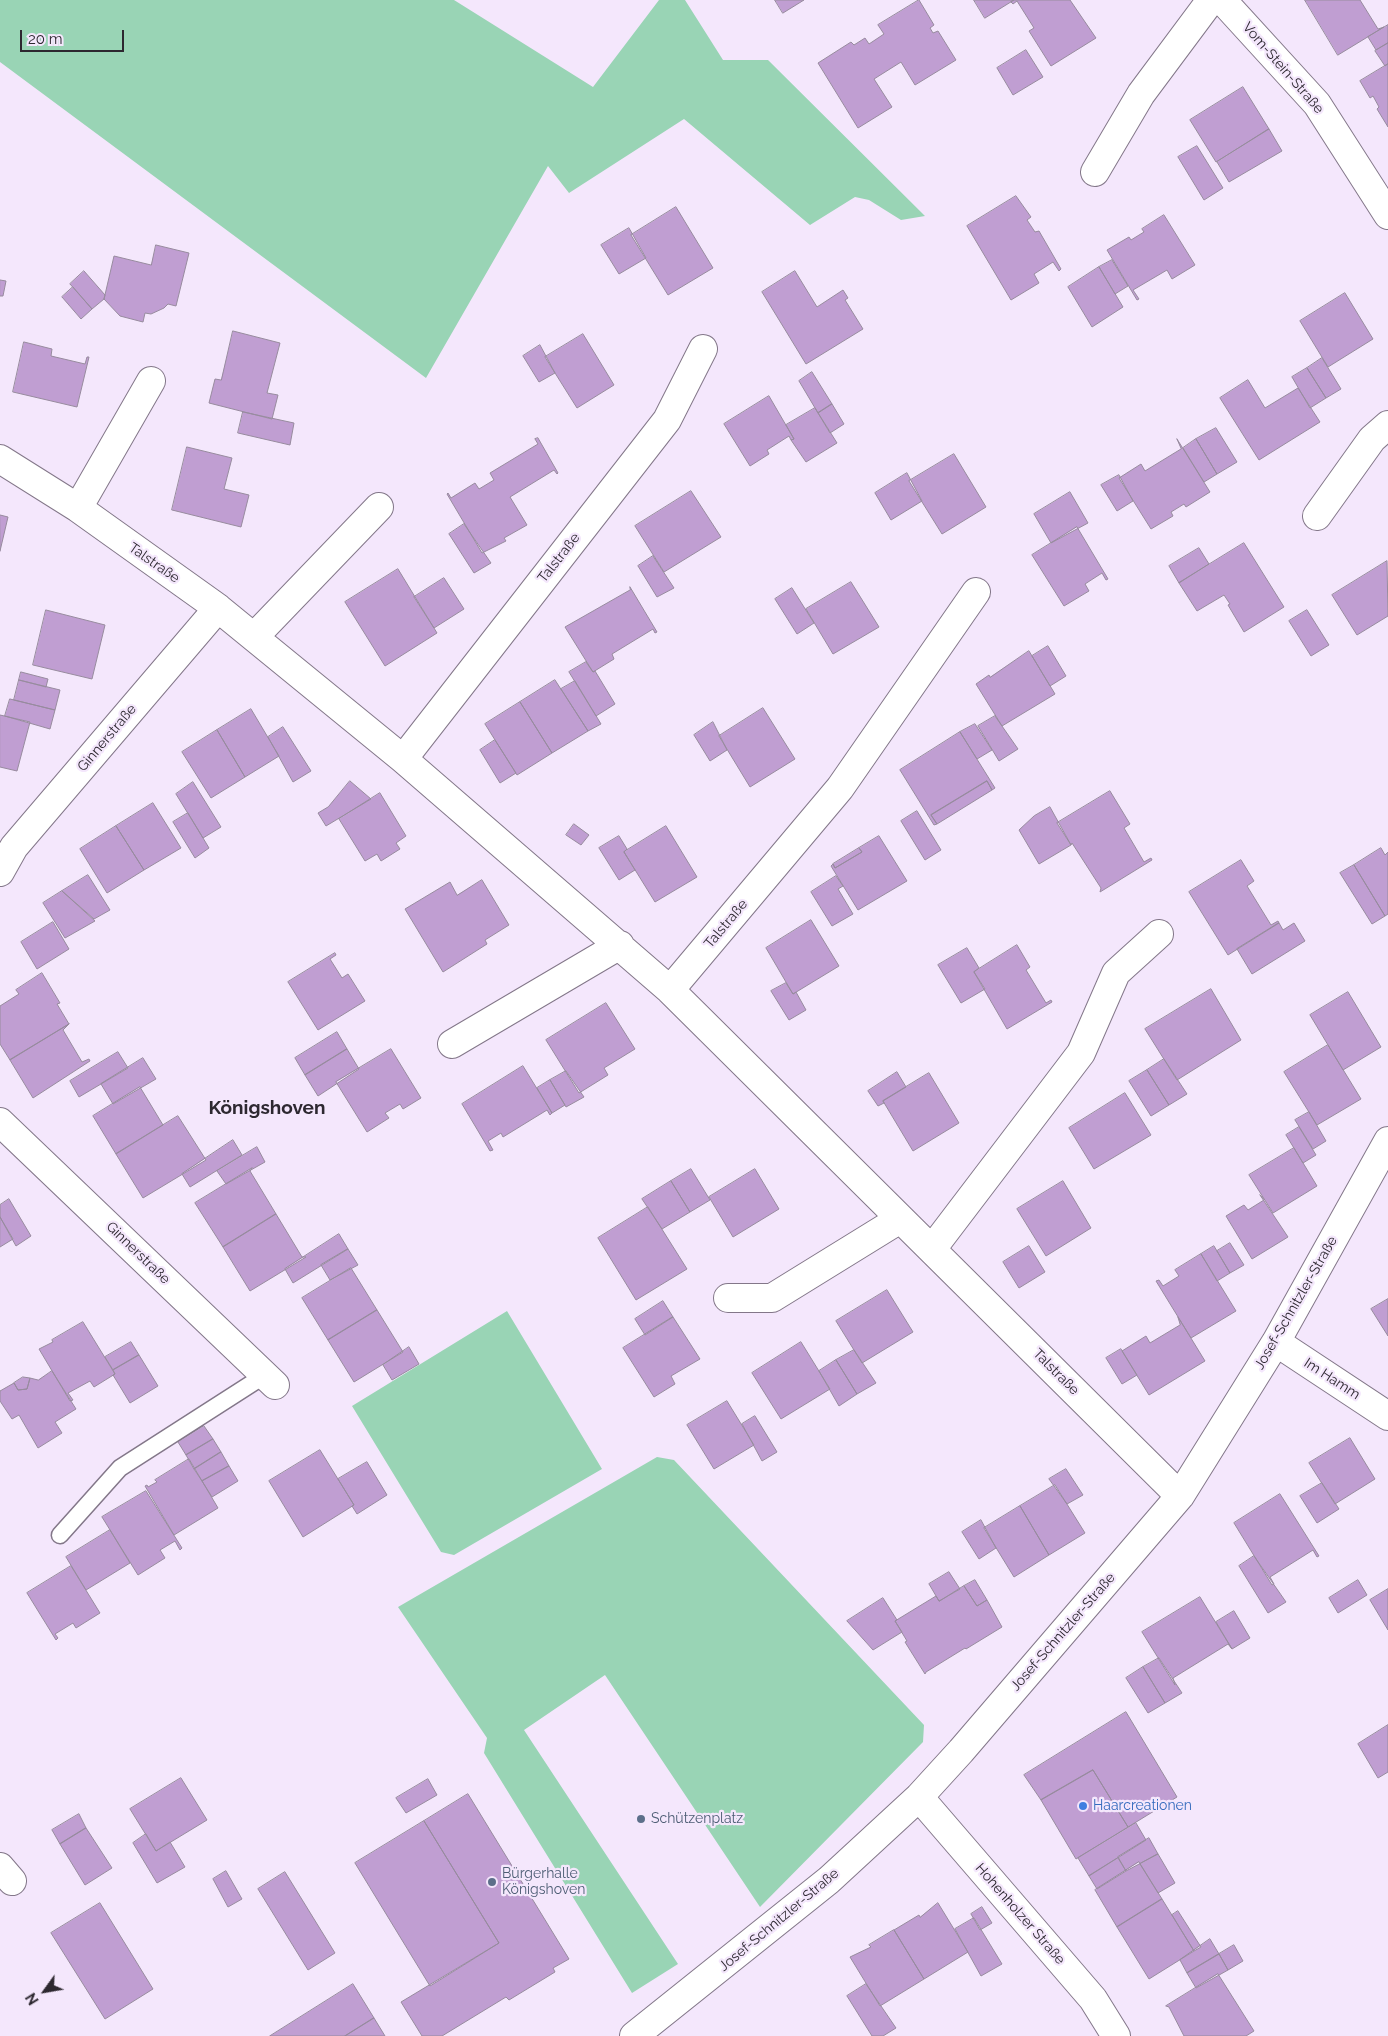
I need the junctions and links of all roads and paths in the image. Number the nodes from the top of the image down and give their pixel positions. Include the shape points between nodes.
1 (1211, 0) edge
2 (1222, 0) edge
3 (1095, 172) dead end
4 (1388, 215) edge
5 (703, 349) dead end
6 (151, 381) dead end
7 (1388, 424) edge
8 (0, 459) edge
9 (379, 506) dead end
10 (78, 508) junction
11 (1317, 516) dead end
12 (976, 592) dead end
13 (218, 608) junction
14 (254, 637) junction
15 (403, 759) junction
16 (0, 872) edge
17 (1159, 934) dead end
18 (620, 945) junction
19 (670, 990) junction
20 (452, 1044) dead end
21 (0, 1122) edge
22 (1388, 1140) edge
23 (900, 1220) junction
24 (932, 1249) junction
25 (728, 1298) dead end
26 (1276, 1342) junction
27 (270, 1380) joint
28 (1388, 1416) edge
29 (1180, 1496) junction
30 (60, 1535) dead end
31 (919, 1796) junction
32 (634, 2036) edge
33 (1116, 2036) edge

1 - 3 street via 1141,94
2 - 4 street, Vom-Stein-Straße via 1317,104
5 - 15 street, Talstraße via 667,420
6 - 10 street
7 - 11 street via 1372,439
8 - 10 street, Talstraße
9 - 14 street
10 - 13 street, Talstraße
12 - 19 street, Talstraße via 840,788
13 - 14 street, Talstraße
13 - 16 street, Ginnerstraße via 14,847
14 - 15 street, Talstraße
15 - 18 street, Talstraße
17 - 24 street via 1116,973 1081,1053
18 - 19 street, Talstraße
18 - 20 street
19 - 23 street, Talstraße
21 - 27 street, Ginnerstraße
22 - 26 street, Josef-Schnitzler-Straße
23 - 24 street, Talstraße
23 - 25 street via 772,1298
24 - 29 street, Talstraße
26 - 28 street, Im Hamm
26 - 29 street, Josef-Schnitzler-Straße
27 - 30 lane via 120,1468
29 - 31 street, Josef-Schnitzler-Straße
31 - 32 street, Josef-Schnitzler-Straße via 829,1880
31 - 33 street, Hohenholzer Straße via 1092,1999

